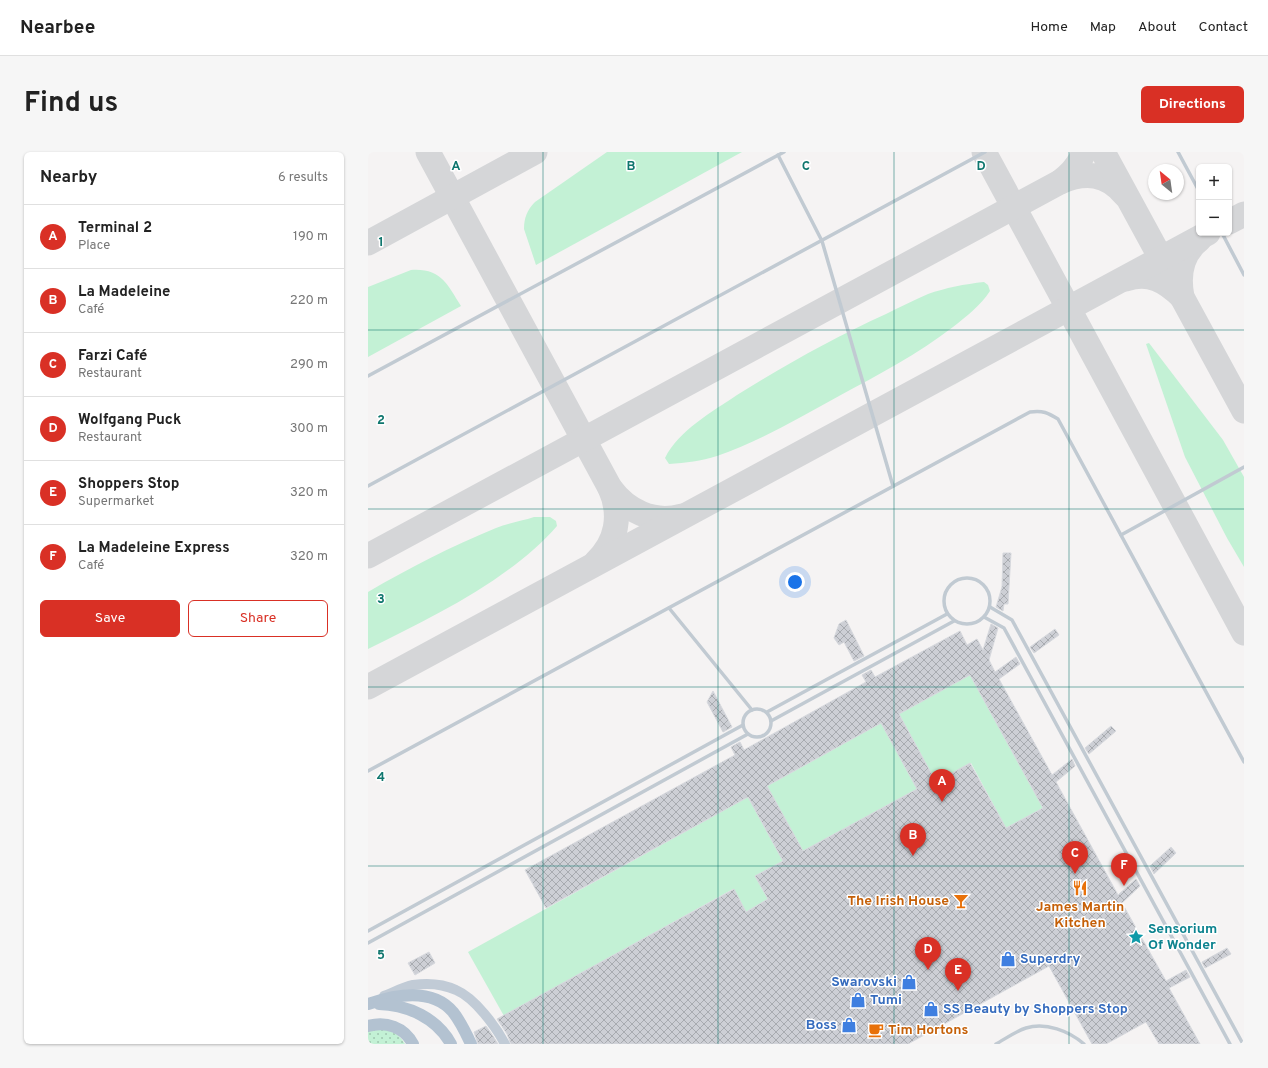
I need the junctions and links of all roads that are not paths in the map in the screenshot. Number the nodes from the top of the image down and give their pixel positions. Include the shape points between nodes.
1 (784, 152) edge
2 (985, 152) edge
3 (1178, 152) edge
4 (778, 155) junction
5 (1196, 185) edge
6 (1224, 236) edge
7 (822, 241) junction
8 (1244, 275) edge
9 (368, 376) edge
10 (1244, 467) edge
11 (368, 486) edge
12 (893, 486) junction
13 (1121, 535) junction
14 (990, 607) junction
15 (669, 608) junction
16 (947, 614) junction
17 (984, 617) junction
18 (954, 621) junction
19 (752, 710) junction
20 (767, 712) junction
21 (771, 721) junction
22 (743, 725) junction
23 (748, 734) junction
24 (1244, 762) edge
25 (368, 770) edge
26 (368, 931) edge
27 (368, 943) edge
28 (368, 1004) edge
29 (368, 1026) edge
30 (414, 1044) edge
31 (451, 1044) edge
32 (471, 1044) edge
33 (505, 1044) edge
34 (996, 1044) edge
35 (1084, 1044) edge
36 (1230, 1044) edge
37 (1244, 1044) edge

1 - 4 lane
2 - 7 lane
3 - 5 lane
4 - 7 lane
4 - 9 lane
6 - 8 lane
7 - 11 lane
7 - 12 lane
10 - 13 lane
12 - 13 lane via 1030,412 1040,411 1058,419
12 - 15 lane
13 - 24 lane
14 - 16 lane via 985,586 976,580 961,579 951,584 944,594
14 - 17 lane
14 - 37 lane via 1012,620
15 - 19 lane
15 - 25 lane
16 - 18 lane
16 - 20 lane
17 - 18 lane via 969,624
17 - 36 lane via 1004,628
18 - 21 lane
19 - 20 lane
19 - 22 lane via 744,718
20 - 21 lane
21 - 23 lane via 770,729 764,736 754,737
22 - 23 lane
22 - 26 lane
23 - 27 lane
28 - 31 main road via 397,1005 414,1011 437,1026
28 - 32 main road via 400,996 437,1000 454,1012
28 - 33 main road via 412,985 446,986 457,990 474,1004 490,1021
29 - 30 main road via 379,1023 391,1026 403,1031
34 - 35 lane via 1026,1028 1043,1026 1060,1030

